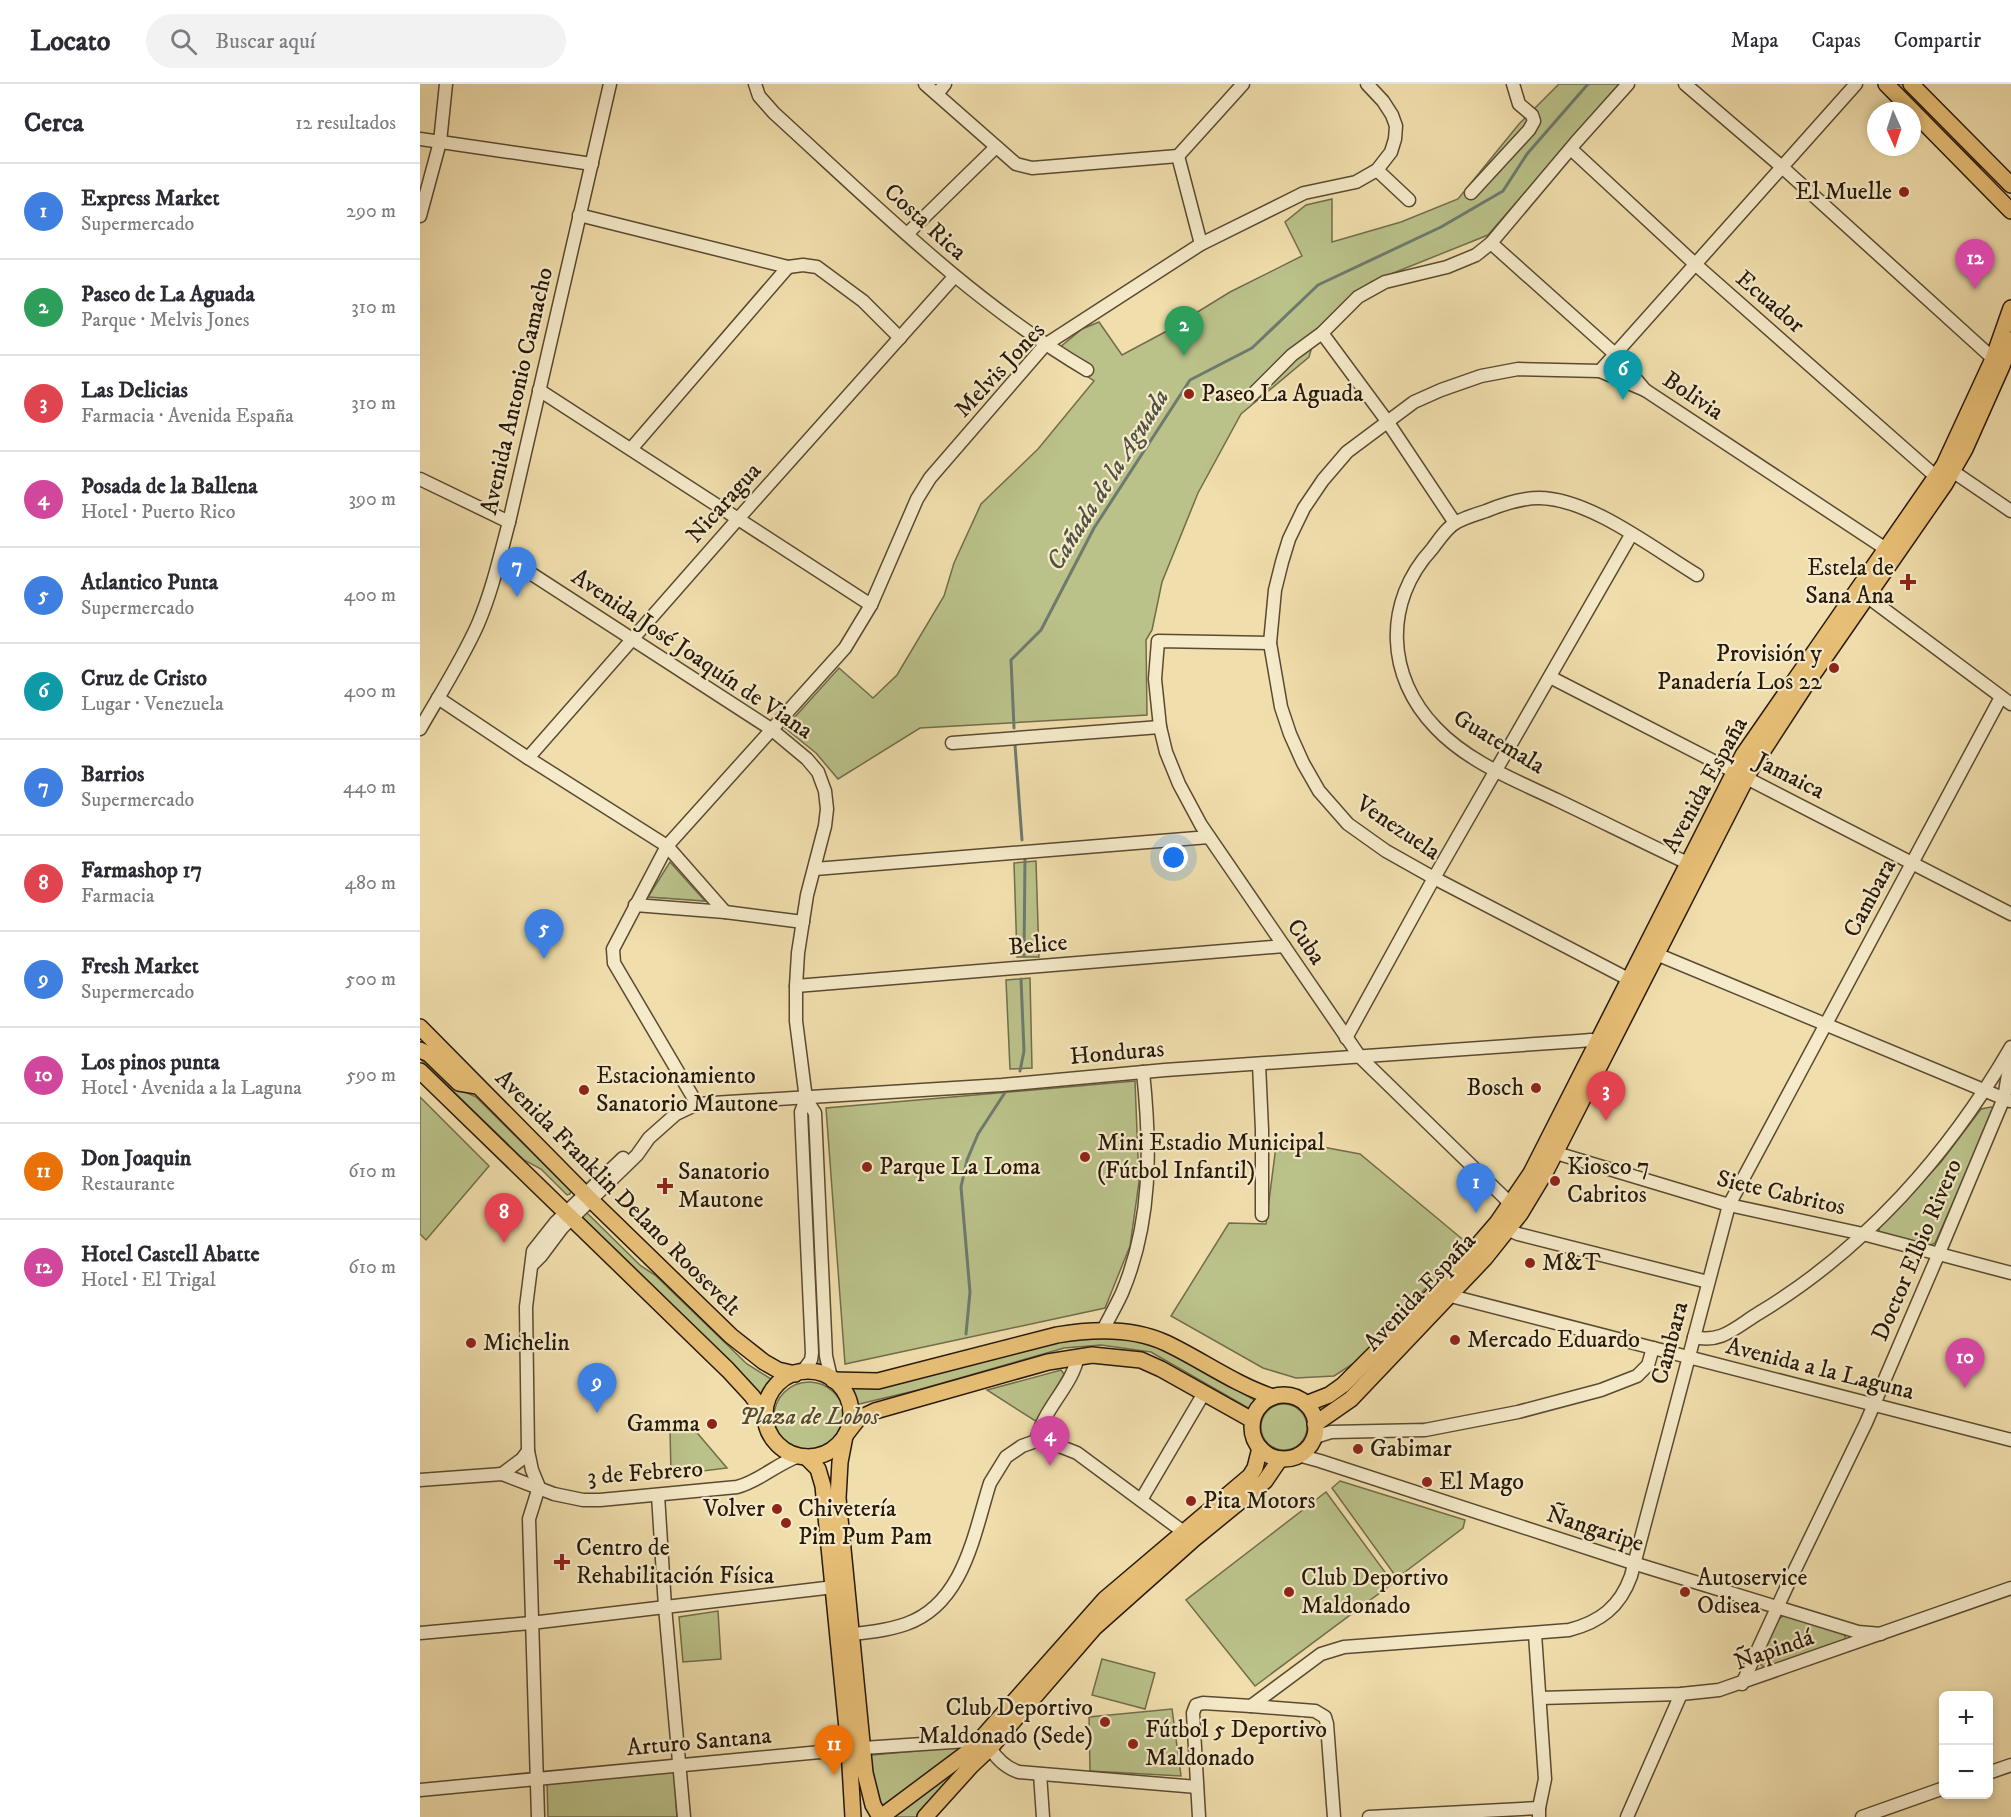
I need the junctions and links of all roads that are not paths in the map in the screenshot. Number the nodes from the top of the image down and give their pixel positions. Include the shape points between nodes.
1 (446, 84) edge
2 (610, 84) edge
3 (755, 84) edge
4 (925, 84) edge
5 (1243, 84) edge
6 (1366, 84) edge
7 (1514, 84) edge
8 (1628, 84) edge
9 (1685, 84) edge
10 (1856, 84) edge
11 (1886, 84) edge
12 (1911, 84) edge
13 (941, 89) edge
14 (420, 139) edge
15 (440, 142) junction
16 (996, 147) junction
17 (1571, 149) junction
18 (1178, 156) junction
19 (592, 164) junction
20 (1782, 167) junction
21 (1377, 171) junction
22 (2008, 178) edge
23 (1472, 193) dead end
24 (1996, 195) junction
25 (1409, 200) dead end
26 (2011, 211) edge
27 (579, 215) junction
28 (420, 216) edge
29 (907, 234) junction
30 (1491, 243) junction
31 (1201, 244) junction
32 (1695, 264) junction
33 (788, 267) junction
34 (954, 277) junction
35 (2011, 308) edge
36 (1322, 333) junction
37 (900, 338) junction
38 (2011, 340) edge
39 (1045, 345) junction
40 (1615, 354) junction
41 (1997, 362) junction
42 (1087, 370) dead end
43 (1600, 371) junction
44 (539, 390) junction
45 (1646, 390) junction
46 (1252, 395) dead end
47 (1387, 421) junction
48 (632, 449) junction
49 (1944, 474) junction
50 (420, 478) edge
51 (2011, 511) edge
52 (737, 520) junction
53 (509, 522) junction
54 (1455, 523) junction
55 (1631, 535) junction
56 (1891, 552) junction
57 (501, 554) junction
58 (1697, 575) dead end
59 (1862, 593) junction
60 (871, 605) junction
61 (633, 638) junction
62 (1270, 643) junction
63 (1550, 677) junction
64 (438, 698) junction
65 (2006, 701) edge
66 (1160, 727) junction
67 (420, 729) edge
68 (771, 729) junction
69 (952, 743) dead end
70 (528, 758) junction
71 (1496, 771) junction
72 (1740, 774) junction
73 (1209, 837) junction
74 (667, 846) junction
75 (1912, 862) junction
76 (1694, 866) junction
77 (815, 869) junction
78 (1434, 878) junction
79 (635, 904) junction
80 (725, 912) junction
81 (2011, 914) edge
82 (803, 922) junction
83 (1284, 946) junction
84 (1650, 951) junction
85 (1635, 982) junction
86 (795, 986) junction
87 (1827, 1024) junction
88 (420, 1027) edge
89 (1346, 1038) junction
90 (1602, 1045) junction
91 (2011, 1047) edge
92 (420, 1050) edge
93 (1360, 1056) junction
94 (2011, 1057) edge
95 (1258, 1064) junction
96 (420, 1071) edge
97 (1143, 1072) junction
98 (477, 1086) junction
99 (1986, 1090) junction
100 (806, 1099) junction
101 (2008, 1100) edge
102 (697, 1104) junction
103 (1549, 1151) junction
104 (588, 1197) junction
105 (1729, 1205) junction
106 (1515, 1209) junction
107 (1262, 1215) dead end
108 (568, 1216) junction
109 (1502, 1227) junction
110 (1863, 1234) junction
111 (814, 1242) junction
112 (1939, 1254) junction
113 (2011, 1273) edge
114 (1708, 1282) junction
115 (1442, 1294) junction
116 (1103, 1330) junction
117 (1694, 1337) junction
118 (1653, 1348) junction
119 (1078, 1356) junction
120 (1688, 1357) junction
121 (798, 1373) junction
122 (832, 1379) junction
123 (1204, 1393) junction
124 (1273, 1397) junction
125 (1306, 1404) junction
126 (1874, 1404) junction
127 (765, 1414) junction
128 (1252, 1420) junction
129 (1315, 1431) junction
130 (846, 1434) junction
131 (2011, 1440) edge
132 (1036, 1441) junction
133 (1260, 1448) junction
134 (528, 1451) junction
135 (1298, 1455) junction
136 (802, 1456) junction
137 (1280, 1459) junction
138 (502, 1474) junction
139 (420, 1480) edge
140 (539, 1487) junction
141 (658, 1495) junction
142 (1141, 1500) junction
143 (1189, 1535) junction
144 (1633, 1563) junction
145 (834, 1587) junction
146 (2011, 1588) edge
147 (1778, 1606) junction
148 (665, 1607) junction
149 (531, 1623) junction
150 (420, 1633) edge
151 (1536, 1634) junction
152 (1881, 1634) junction
153 (845, 1635) junction
154 (1742, 1684) junction
155 (1682, 1694) junction
156 (1540, 1698) junction
157 (1251, 1706) junction
158 (986, 1744) junction
159 (856, 1749) junction
160 (679, 1765) junction
161 (2011, 1765) edge
162 (1993, 1772) edge
163 (1040, 1774) junction
164 (536, 1779) junction
165 (1197, 1787) junction
166 (420, 1790) edge
167 (1939, 1790) edge
168 (1539, 1813) edge
169 (1434, 1815) edge
170 (538, 1817) edge
171 (684, 1817) edge
172 (853, 1817) edge
173 (881, 1817) edge
174 (926, 1817) edge
175 (1043, 1817) edge
176 (1199, 1817) edge
177 (1334, 1817) edge
178 (1369, 1817) edge
179 (1627, 1817) edge
180 (1862, 1817) edge

1 - 15 street
2 - 19 street, Avenida Antonio Camacho
3 - 29 street, Costa Rica via 759,96 774,113
4 - 13 street
5 - 18 street
6 - 21 street via 1383,101 1396,126 1391,152
7 - 23 street via 1519,104 1534,121
8 - 17 street
9 - 20 street
10 - 20 street
11 - 24 main road
12 - 22 main road
13 - 16 street
14 - 15 street
15 - 19 street
15 - 28 street
16 - 18 street via 1016,164 1032,168
16 - 29 street
17 - 30 street
17 - 32 street, Ecuador
18 - 31 street
19 - 27 street, Avenida Antonio Camacho
20 - 32 street
20 - 41 street
21 - 25 street
21 - 31 street, Melvis Jones via 1356,182 1304,193
22 - 24 street via 1998,182
24 - 26 main road
27 - 33 street
27 - 44 street, Avenida Antonio Camacho
29 - 34 street, Costa Rica
30 - 36 street via 1476,255 1447,267 1385,282 1358,297
30 - 40 street, Bolivia
31 - 39 street, Melvis Jones
32 - 40 street
32 - 49 street, Ecuador
33 - 37 street via 817,267 863,301
33 - 48 street
34 - 37 street, Nicaragua
34 - 39 street, Costa Rica
35 - 41 main road, Avenida España
36 - 46 street via 1292,355
36 - 47 street
37 - 52 street, Nicaragua
38 - 41 main road, Avenida España
39 - 42 street, Costa Rica
39 - 60 street, Melvis Jones via 930,478
40 - 43 street
40 - 45 street, Bolivia
41 - 49 main road, Avenida España via 1965,449
43 - 45 street, Venezuela
43 - 47 street, Venezuela via 1518,369 1481,376 1414,402
44 - 48 street
44 - 53 street, Avenida Antonio Camacho
45 - 56 street, Bolivia
47 - 54 street
47 - 62 street, Venezuela via 1347,452 1296,522 1275,590
48 - 52 street
49 - 51 street, Ecuador
49 - 56 main road, Avenida España
50 - 53 street
52 - 60 street
52 - 61 street, Nicaragua
53 - 57 street, Avenida Antonio Camacho
54 - 55 street, Guatemala via 1507,502 1539,498 1573,503
54 - 71 street, Guatemala via 1424,557 1404,590 1396,627 1396,654 1416,705 1436,729
55 - 58 street, Guatemala
55 - 63 street
56 - 59 main road, Avenida España
57 - 61 street, Avenida José Joaquín de Viana
57 - 64 street, Avenida Antonio Camacho via 478,624
59 - 65 street
59 - 72 main road, Avenida España via 1807,683
60 - 68 street, Melvis Jones via 845,648
61 - 68 street, Avenida José Joaquín de Viana
61 - 70 street, Nicaragua
62 - 66 street, Cuba via 1158,641 1155,679
62 - 78 street, Venezuela via 1281,707 1303,763 1319,791 1348,824
63 - 71 street
63 - 72 street, Jamaica
64 - 67 street, Avenida Antonio Camacho
64 - 70 street
65 - 75 street, Cambara
66 - 69 street
66 - 73 street, Cuba via 1179,784
68 - 74 street, Melvis Jones
68 - 77 street, Avenida José Joaquín de Viana via 807,759 818,772 825,791 827,809
70 - 74 street
71 - 76 street, Guatemala
71 - 78 street
72 - 75 street, Jamaica
72 - 76 main road, Avenida España
73 - 77 street
73 - 83 street, Cuba
74 - 79 street, Melvis Jones
74 - 80 street
75 - 81 street, Jamaica
75 - 87 street, Cambara
76 - 84 main road, Avenida España
77 - 82 street, Avenida José Joaquín de Viana
78 - 85 street, Venezuela
78 - 89 street
79 - 80 street
79 - 102 street, Melvis Jones via 613,949 614,963
80 - 82 street
82 - 86 street, Avenida José Joaquín de Viana
83 - 86 street, Belice
83 - 89 street, Cuba
84 - 85 main road, Avenida España
84 - 87 street
85 - 90 main road, Avenida España
86 - 100 street, Avenida José Joaquín de Viana
87 - 99 street
87 - 105 street, Cambara
88 - 98 main road, Avenida Franklin Delano Roosevelt
89 - 93 street, Cuba
90 - 93 street, Honduras via 1591,1040
90 - 103 main road, Avenida España
91 - 99 street
92 - 98 main road via 459,1083
93 - 95 street, Honduras
93 - 106 street, Cuba
94 - 101 street, Doctor Elbio Rivero
95 - 97 street, Honduras
95 - 107 street
96 - 108 main road, Avenida Franklin Delano Roosevelt
97 - 100 street, Honduras
97 - 116 street via 1149,1179 1132,1266
98 - 104 main road, Avenida Franklin Delano Roosevelt
99 - 101 street
99 - 110 street via 1937,1157
100 - 102 street, Honduras
100 - 111 street, Avenida José Joaquín de Viana via 801,1112
101 - 112 street, Doctor Elbio Rivero
102 - 104 street, Honduras via 676,1114 634,1149
103 - 105 street, Siete Cabritos
103 - 106 main road, Avenida España
104 - 108 street, Honduras
104 - 121 main road, Avenida Franklin Delano Roosevelt via 731,1336 778,1370
105 - 110 street, Siete Cabritos
105 - 114 street, Cambara
106 - 109 main road, Avenida España
108 - 127 main road, Avenida Franklin Delano Roosevelt via 728,1370
108 - 134 street, Honduras via 533,1264 526,1307
109 - 114 street
109 - 115 main road, Avenida España via 1485,1258
110 - 112 street, Siete Cabritos
110 - 117 street via 1810,1279 1719,1338 1709,1341
111 - 121 street, Avenida José Joaquín de Viana via 812,1353 811,1360
111 - 122 street, Avenida José Joaquín de Viana
112 - 113 street, Siete Cabritos
112 - 126 street, Doctor Elbio Rivero
114 - 117 street, Cambara
115 - 118 street, Avenida a la Laguna
115 - 125 main road, Avenida España via 1343,1385
115 - 129 main road, Avenida España via 1351,1399
116 - 122 main road via 1057,1335 878,1381
116 - 124 main road via 1164,1342 1254,1391
117 - 120 street, Cambara
118 - 120 street, Avenida a la Laguna
118 - 129 street via 1648,1365 1637,1376 1529,1409 1425,1430
119 - 123 main road via 1141,1360
119 - 130 main road via 875,1411 858,1419
119 - 132 street via 1076,1368 1040,1424
120 - 126 street, Avenida a la Laguna
120 - 144 street, Cambara
121 - 122 main road via 814,1372
121 - 127 main road via 777,1385
122 - 130 main road via 842,1388 851,1409
123 - 128 main road
123 - 142 street
124 - 125 main road via 1290,1396
124 - 128 main road via 1260,1406
125 - 129 main road
126 - 131 street, Avenida a la Laguna
126 - 147 street, Doctor Elbio Rivero
127 - 136 main road via 773,1439 782,1448
128 - 133 main road via 1254,1439
129 - 135 main road via 1309,1446
130 - 136 main road via 827,1453
130 - 153 main road via 838,1498
132 - 142 street via 1077,1453
132 - 153 street via 1006,1457 996,1470 962,1572 946,1595 908,1624
133 - 137 main road
133 - 143 main road via 1250,1476
134 - 138 street
134 - 140 street
135 - 137 main road
135 - 144 street, Ñangaripe
136 - 141 street, 3 de Febrero via 779,1464 746,1484
136 - 145 main road via 818,1469 824,1485
137 - 143 main road via 1265,1481
138 - 139 street, 3 de Febrero
138 - 140 street, 3 de Febrero
140 - 141 street, 3 de Febrero via 583,1500
140 - 149 street via 529,1519
141 - 148 street
142 - 143 street
143 - 158 main road
144 - 147 street, Ñangaripe
144 - 151 street, Cambara via 1631,1576 1613,1609 1585,1626
145 - 148 street
145 - 153 main road
146 - 152 street, Ñapindá
147 - 152 street, Ñangaripe via 1858,1632
147 - 154 street, Doctor Elbio Rivero
148 - 149 street
148 - 160 street
149 - 150 street
149 - 164 street
151 - 156 street
151 - 157 street, Cambara via 1330,1650
152 - 154 street, Ñapindá
153 - 159 main road
154 - 155 street, Ñapindá
155 - 156 street, Ñapindá
155 - 179 street
156 - 168 street via 1545,1779
157 - 165 street via 1196,1705 1192,1713
157 - 177 street via 1315,1711 1324,1718
158 - 159 street, Arturo Santana
158 - 163 street via 1011,1770
158 - 173 main road
158 - 174 main road
159 - 160 street, Arturo Santana
159 - 172 main road
159 - 173 main road via 873,1805
160 - 164 street, Arturo Santana
160 - 171 street
161 - 162 street
163 - 165 street
163 - 175 street
164 - 166 street, Arturo Santana
164 - 170 street
165 - 176 street
167 - 180 street
168 - 169 street
169 - 178 street

